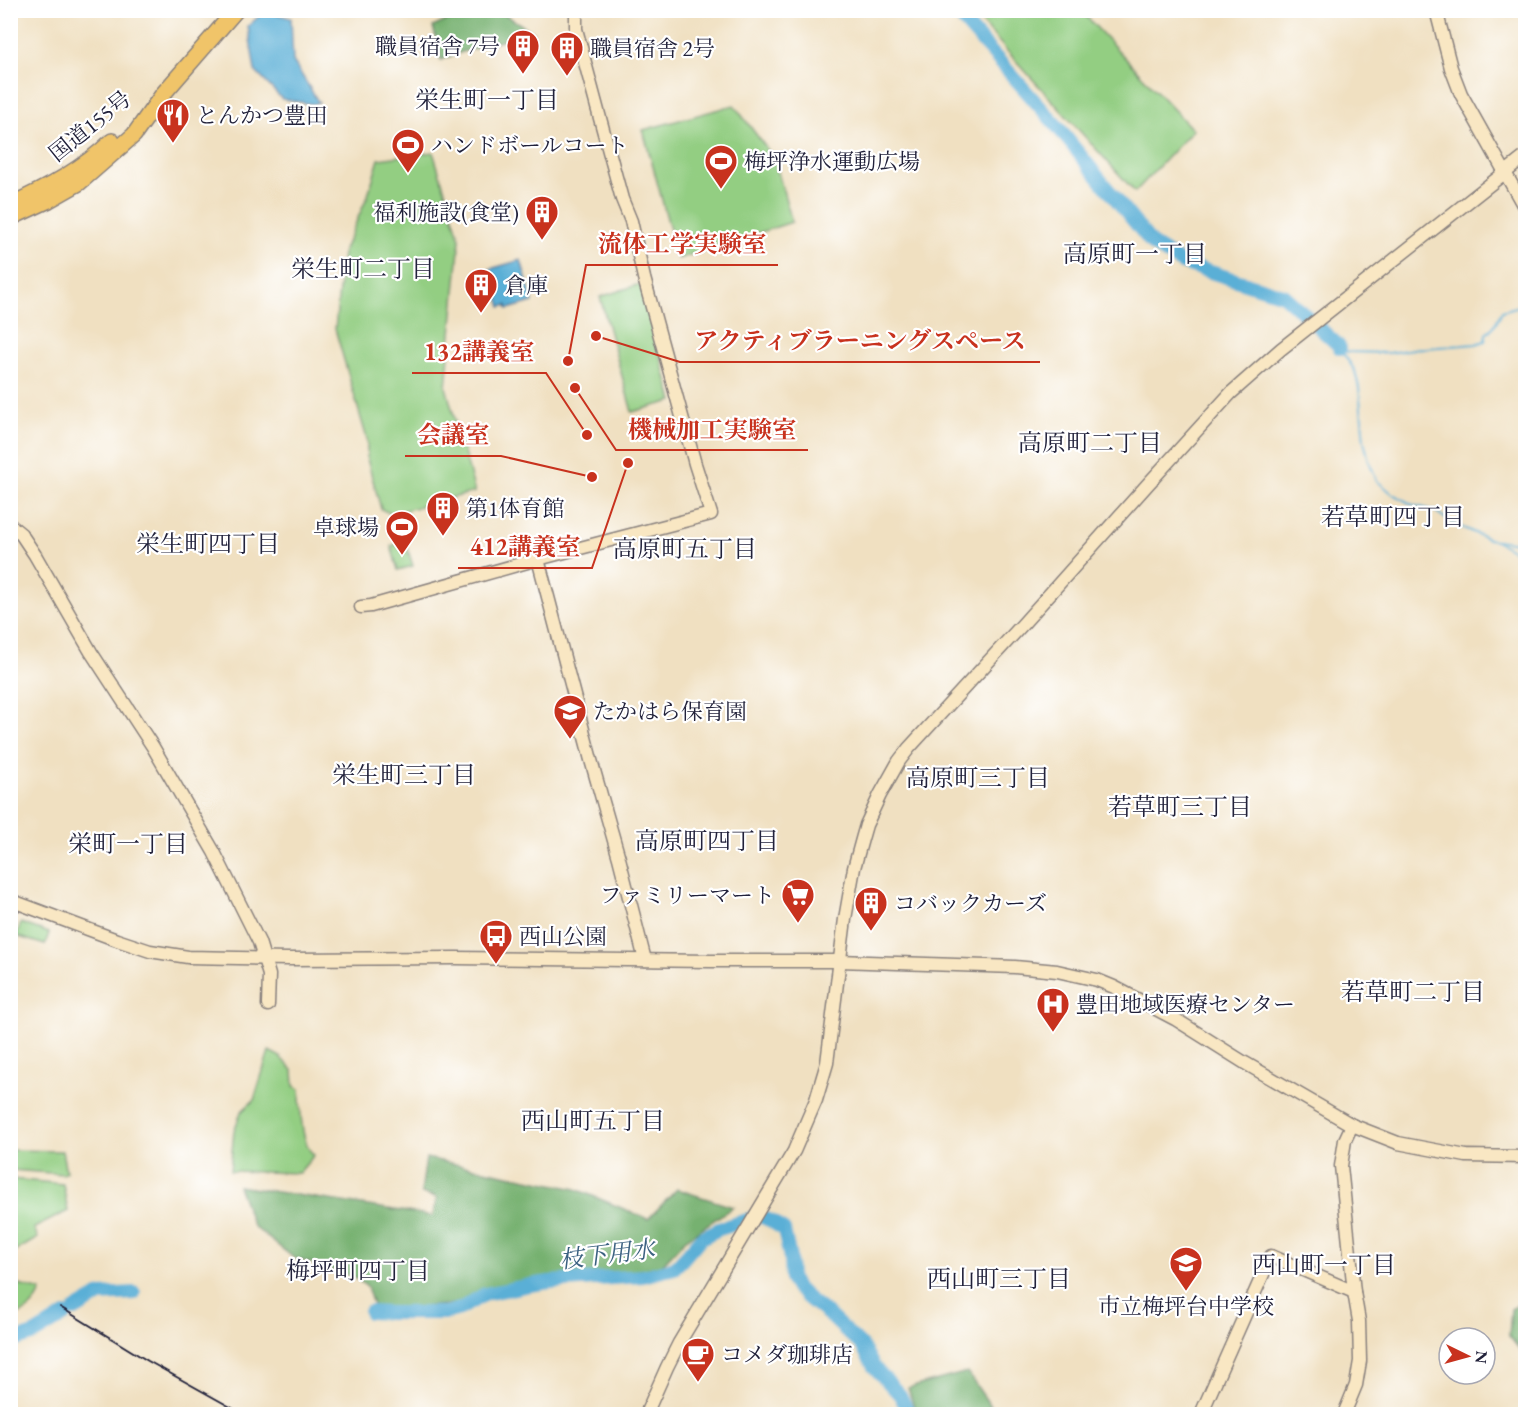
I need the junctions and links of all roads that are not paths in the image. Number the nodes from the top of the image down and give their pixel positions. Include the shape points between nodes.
1 (236, 10) edge
2 (576, 10) edge
3 (1436, 10) edge
4 (163, 94) junction
5 (1526, 156) edge
6 (1504, 172) junction
7 (10, 206) edge
8 (1526, 210) edge
9 (10, 218) edge
10 (10, 525) edge
11 (538, 559) junction
12 (361, 607) dead end
13 (10, 900) edge
14 (264, 958) junction
15 (645, 960) junction
16 (839, 961) junction
17 (268, 1005) dead end
18 (1352, 1125) junction
19 (1526, 1156) edge
20 (1354, 1292) junction
21 (646, 1414) edge
22 (1201, 1414) edge
23 (1344, 1414) edge

1 - 4 highway, 国道155号
2 - 11 street via 576,28 595,101 711,514
3 - 6 street via 1461,94
4 - 7 highway, 国道155号 via 80,167
4 - 9 highway, 国道155号 via 134,135 98,168 79,183
5 - 6 street
6 - 8 street
6 - 16 street via 1231,393 909,748 876,803 862,839
10 - 14 street via 35,555 91,652 153,747 214,852
11 - 12 street
11 - 15 street
13 - 14 street via 150,951 188,957
14 - 15 street
14 - 17 street via 269,975
15 - 16 street
16 - 18 street via 1016,967 1097,980 1175,1019
16 - 21 street via 827,1063 795,1151 679,1343
18 - 19 street via 1398,1143 1430,1150
18 - 20 street via 1341,1166
20 - 22 street via 1271,1256
20 - 23 street via 1360,1361 1356,1385

